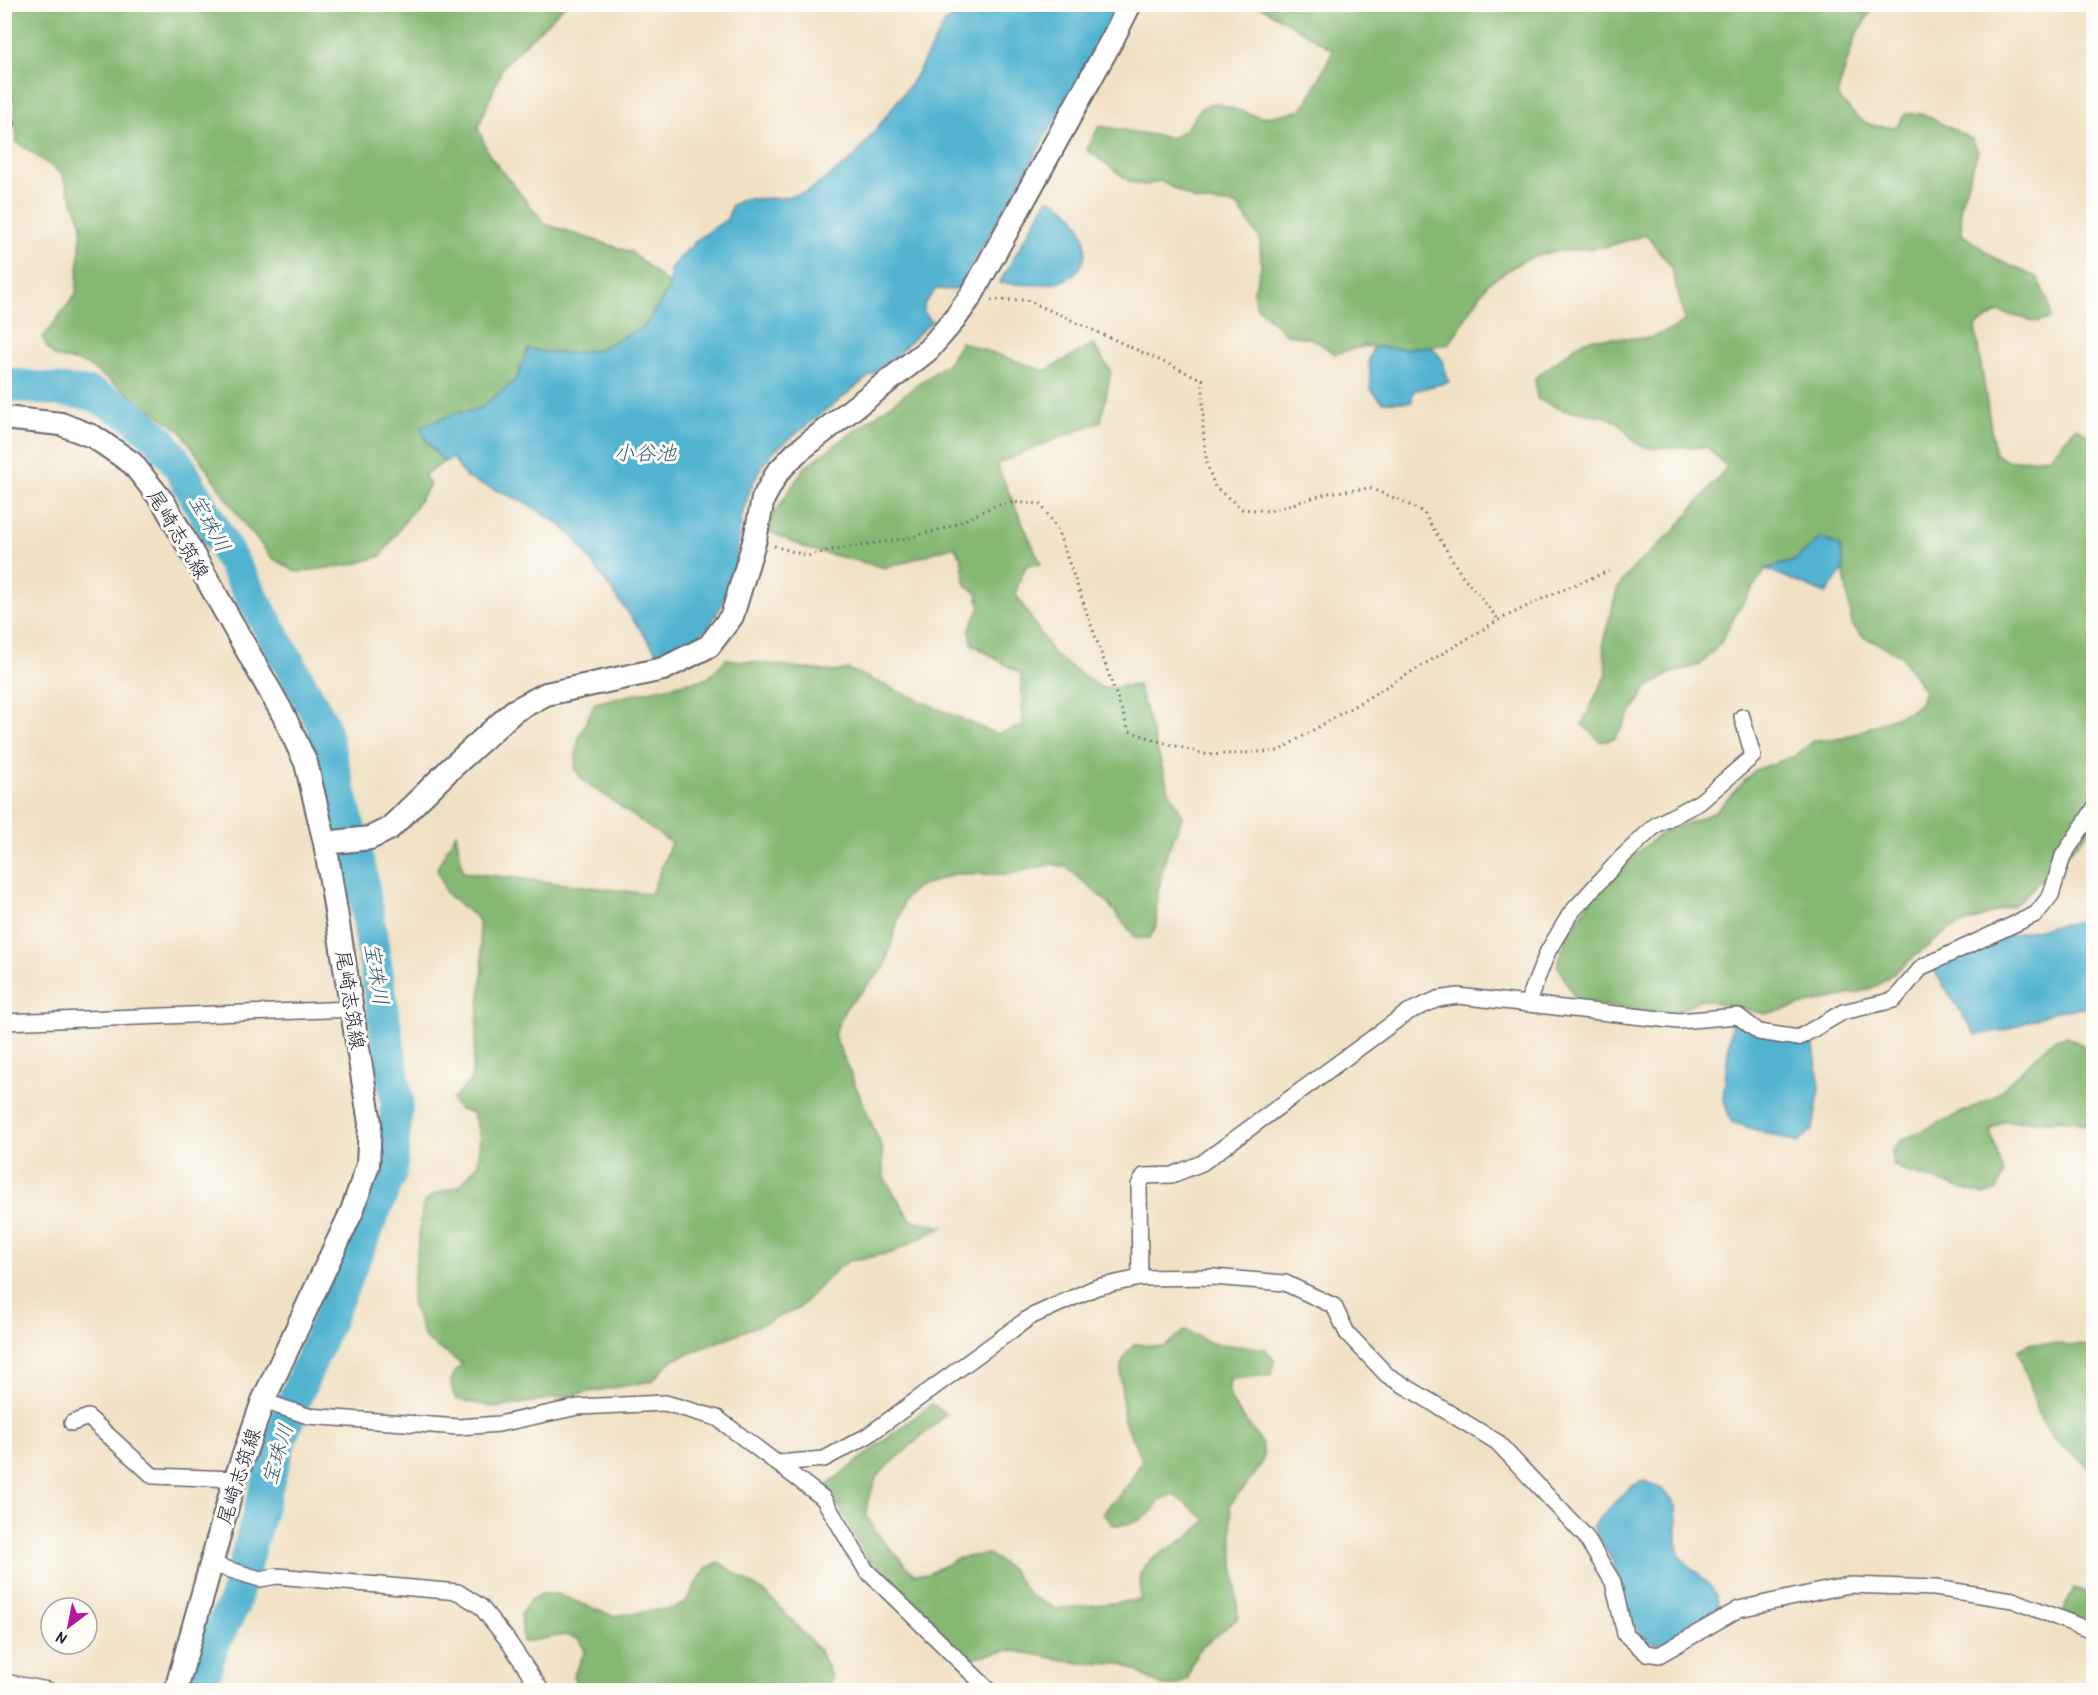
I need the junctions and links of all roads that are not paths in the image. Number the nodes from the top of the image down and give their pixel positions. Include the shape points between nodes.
1 (1130, 4) edge
2 (4, 418) edge
3 (1742, 717) dead end
4 (2094, 809) edge
5 (331, 843) junction
6 (1527, 1004) junction
7 (353, 1009) junction
8 (4, 1022) edge
9 (1140, 1278) junction
10 (269, 1403) junction
11 (72, 1423) dead end
12 (778, 1463) junction
13 (236, 1479) junction
14 (221, 1566) junction
15 (2094, 1632) edge
16 (4, 1682) edge
17 (48, 1690) edge
18 (176, 1690) edge
19 (541, 1690) edge
20 (989, 1690) edge

1 - 5 main road via 954,320 928,350 796,453 777,473 763,499 732,616 709,646 663,669 546,693 514,711 388,829 370,838
2 - 5 main road, 尾崎志筑線 via 61,424 94,437 132,463 164,503 283,714 306,763
3 - 6 street via 1753,756 1700,802 1656,825 1569,914 1548,951
4 - 6 street via 2063,856 2051,895 2036,914 1922,967 1894,1000 1843,1012 1798,1038 1759,1032 1738,1016 1678,1021
5 - 7 main road, 尾崎志筑線
6 - 9 street via 1458,996 1438,999 1408,1012 1202,1163 1172,1175 1144,1176 1139,1185
7 - 8 street
7 - 10 main road, 尾崎志筑線 via 370,1123 368,1165
9 - 12 street via 1097,1287 1030,1317 867,1436 824,1459
9 - 15 street via 1213,1277 1285,1283 1334,1306 1347,1332 1387,1375 1497,1442 1585,1536 1613,1582 1625,1634 1646,1653 1659,1655 1739,1609 1849,1585 1935,1588 2013,1600
10 - 12 street via 308,1416 459,1427 499,1424 578,1407 665,1403 717,1418
10 - 13 main road, 尾崎志筑線
11 - 13 street via 88,1417 153,1476
12 - 20 street via 823,1498 866,1570
13 - 14 main road, 尾崎志筑線
14 - 18 main road, 尾崎志筑線
14 - 19 street via 260,1579 277,1576 458,1592 480,1606
16 - 17 street

